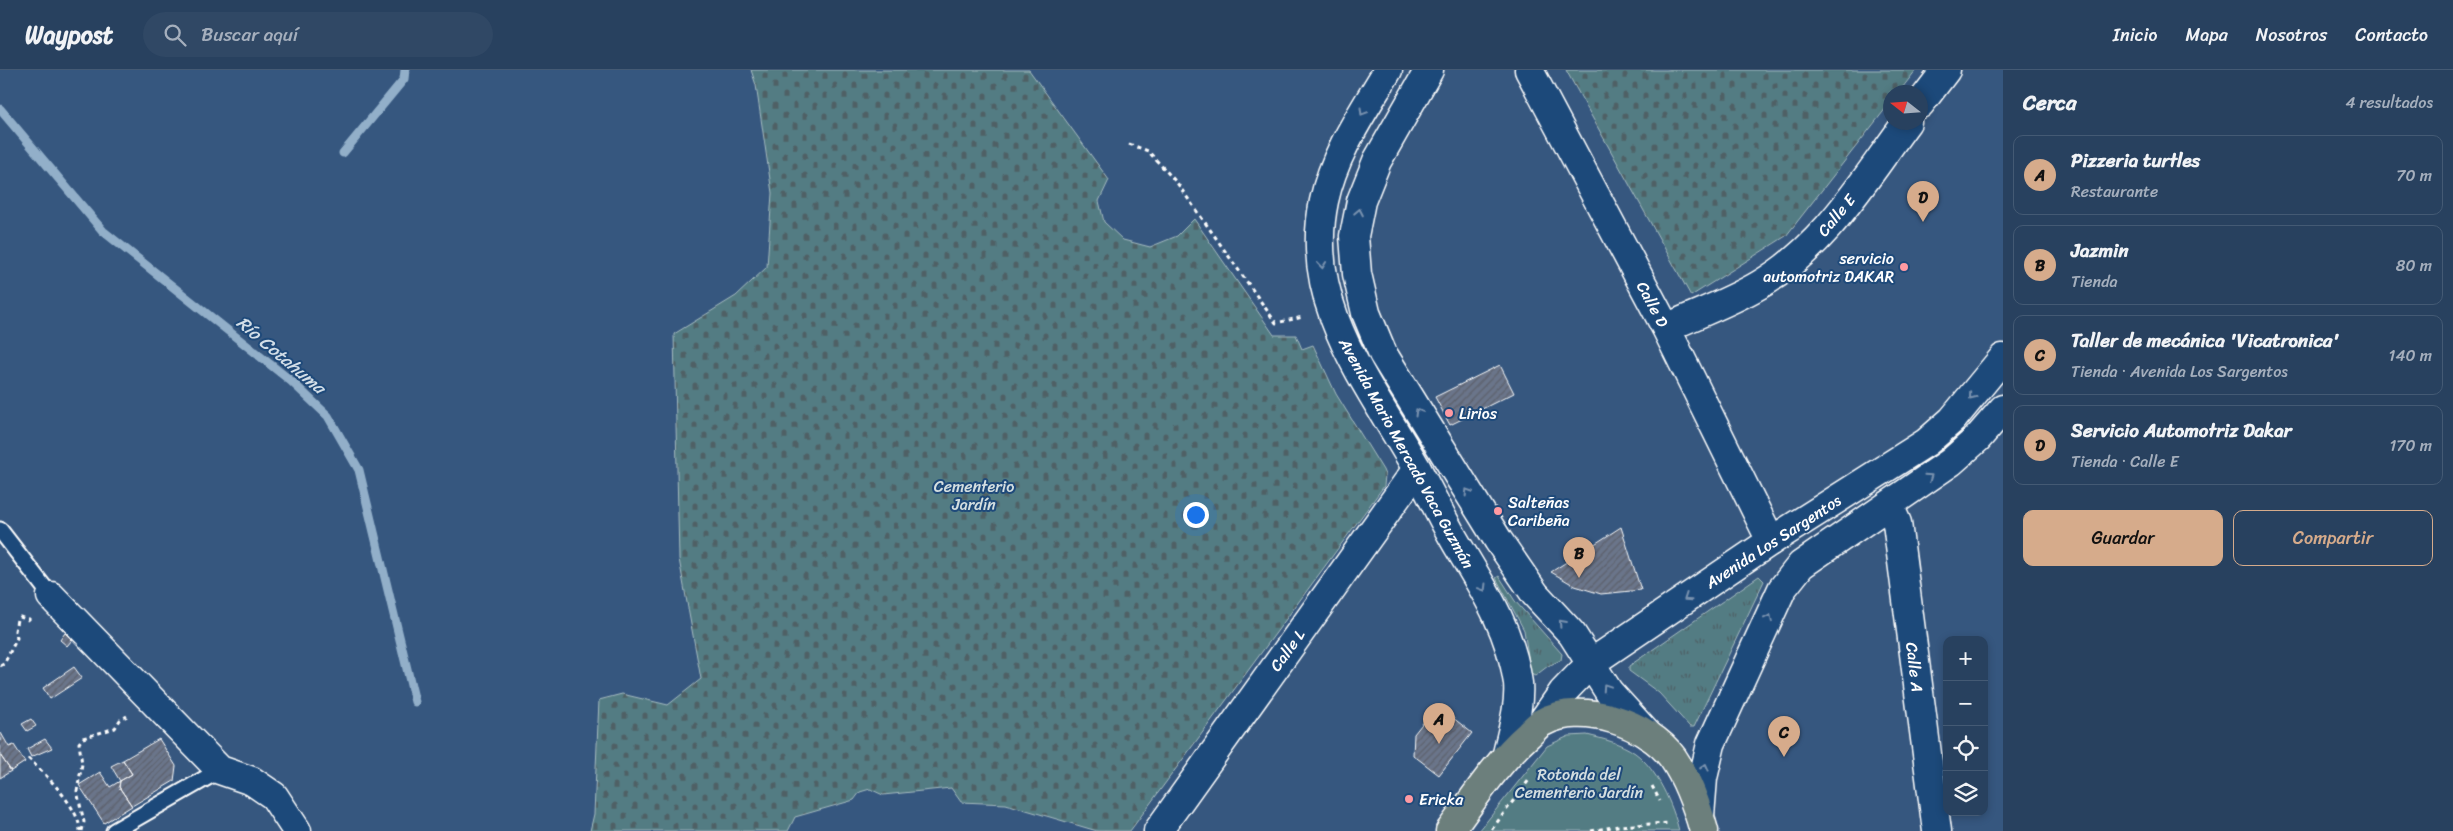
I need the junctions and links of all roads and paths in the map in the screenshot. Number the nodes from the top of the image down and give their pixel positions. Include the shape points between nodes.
1 (1388, 70) edge
2 (1429, 70) edge
3 (1529, 70) edge
4 (1946, 70) edge
5 (1928, 94) edge
6 (1901, 130) edge
7 (1129, 144) dead end
8 (1330, 312) junction
9 (1666, 328) junction
10 (2003, 358) edge
11 (2003, 409) edge
12 (1444, 453) junction
13 (1417, 469) junction
14 (1889, 505) junction
15 (0, 530) edge
16 (1771, 541) junction
17 (51, 596) junction
18 (1591, 663) junction
19 (0, 666) edge
20 (150, 698) junction
21 (1542, 722) junction
22 (1648, 735) junction
23 (1507, 754) junction
24 (28, 758) dead end
25 (220, 770) junction
26 (1533, 774) dead end
27 (1648, 778) dead end
28 (1661, 803) dead end
29 (1667, 817) dead end
30 (1669, 823) junction
31 (1702, 823) edge
32 (81, 831) edge
33 (114, 831) edge
34 (297, 831) edge
35 (1158, 831) edge
36 (1450, 831) edge
37 (1490, 831) edge
38 (1591, 831) edge
39 (1672, 831) edge
40 (1937, 831) edge

1 -> 8 main road, Avenida Mario Mercado Vaca Guzmán via 1336,158 1324,202 1319,236
12 -> 2 main road, Avenida Mario Mercado Vaca Guzmán via 1383,354 1366,313 1354,236 1362,201 1377,161
3 - 9 main road, Calle D
4 - 5 main road
6 - 9 main road, Calle E via 1833,221 1801,254 1760,285
7 - 8 path via 1148,151 1178,183 1276,322
8 - 13 main road, Avenida Mario Mercado Vaca Guzmán via 1364,383
9 - 16 main road, Calle D
10 -> 16 main road, Avenida Los Sargentos via 1952,420 1927,442
14 -> 11 main road, Avenida Los Sargentos via 1952,462
12 - 13 main road
18 -> 12 main road, Avenida Mario Mercado Vaca Guzmán via 1572,634 1535,594
13 -> 23 main road, Avenida Mario Mercado Vaca Guzmán via 1443,521 1495,608 1509,643 1518,684 1516,718
13 - 35 main road, Calle L
31 -> 14 main road, Avenida Los Sargentos via 1703,778 1711,744 1782,589 1801,565
14 - 40 main road, Calle A via 1897,523
15 - 17 lane
16 -> 18 main road, Avenida Los Sargentos
17 - 19 path via 28,620 17,619 15,645
17 - 20 main road
18 - 21 main road, Avenida Los Sargentos via 1563,692
22 -> 18 main road, Avenida Mario Mercado Vaca Guzmán via 1609,692
20 - 25 main road
20 - 32 path via 134,713 120,720 115,728 83,738 79,743 82,764 77,791 84,822
21 - 22 main road, Avenida Mario Mercado Vaca Guzmán via 1572,713 1596,715 1617,720
21 - 23 main road, Avenida Mario Mercado Vaca Guzmán
22 - 31 main road, Avenida Mario Mercado Vaca Guzmán via 1672,757 1689,787
23 - 36 main road, Avenida Mario Mercado Vaca Guzmán
24 - 32 path via 72,808
25 - 33 lane
25 - 34 main road via 252,781 274,796
26 - 37 path
27 - 28 path
29 - 30 path
30 - 38 path
30 - 39 path

